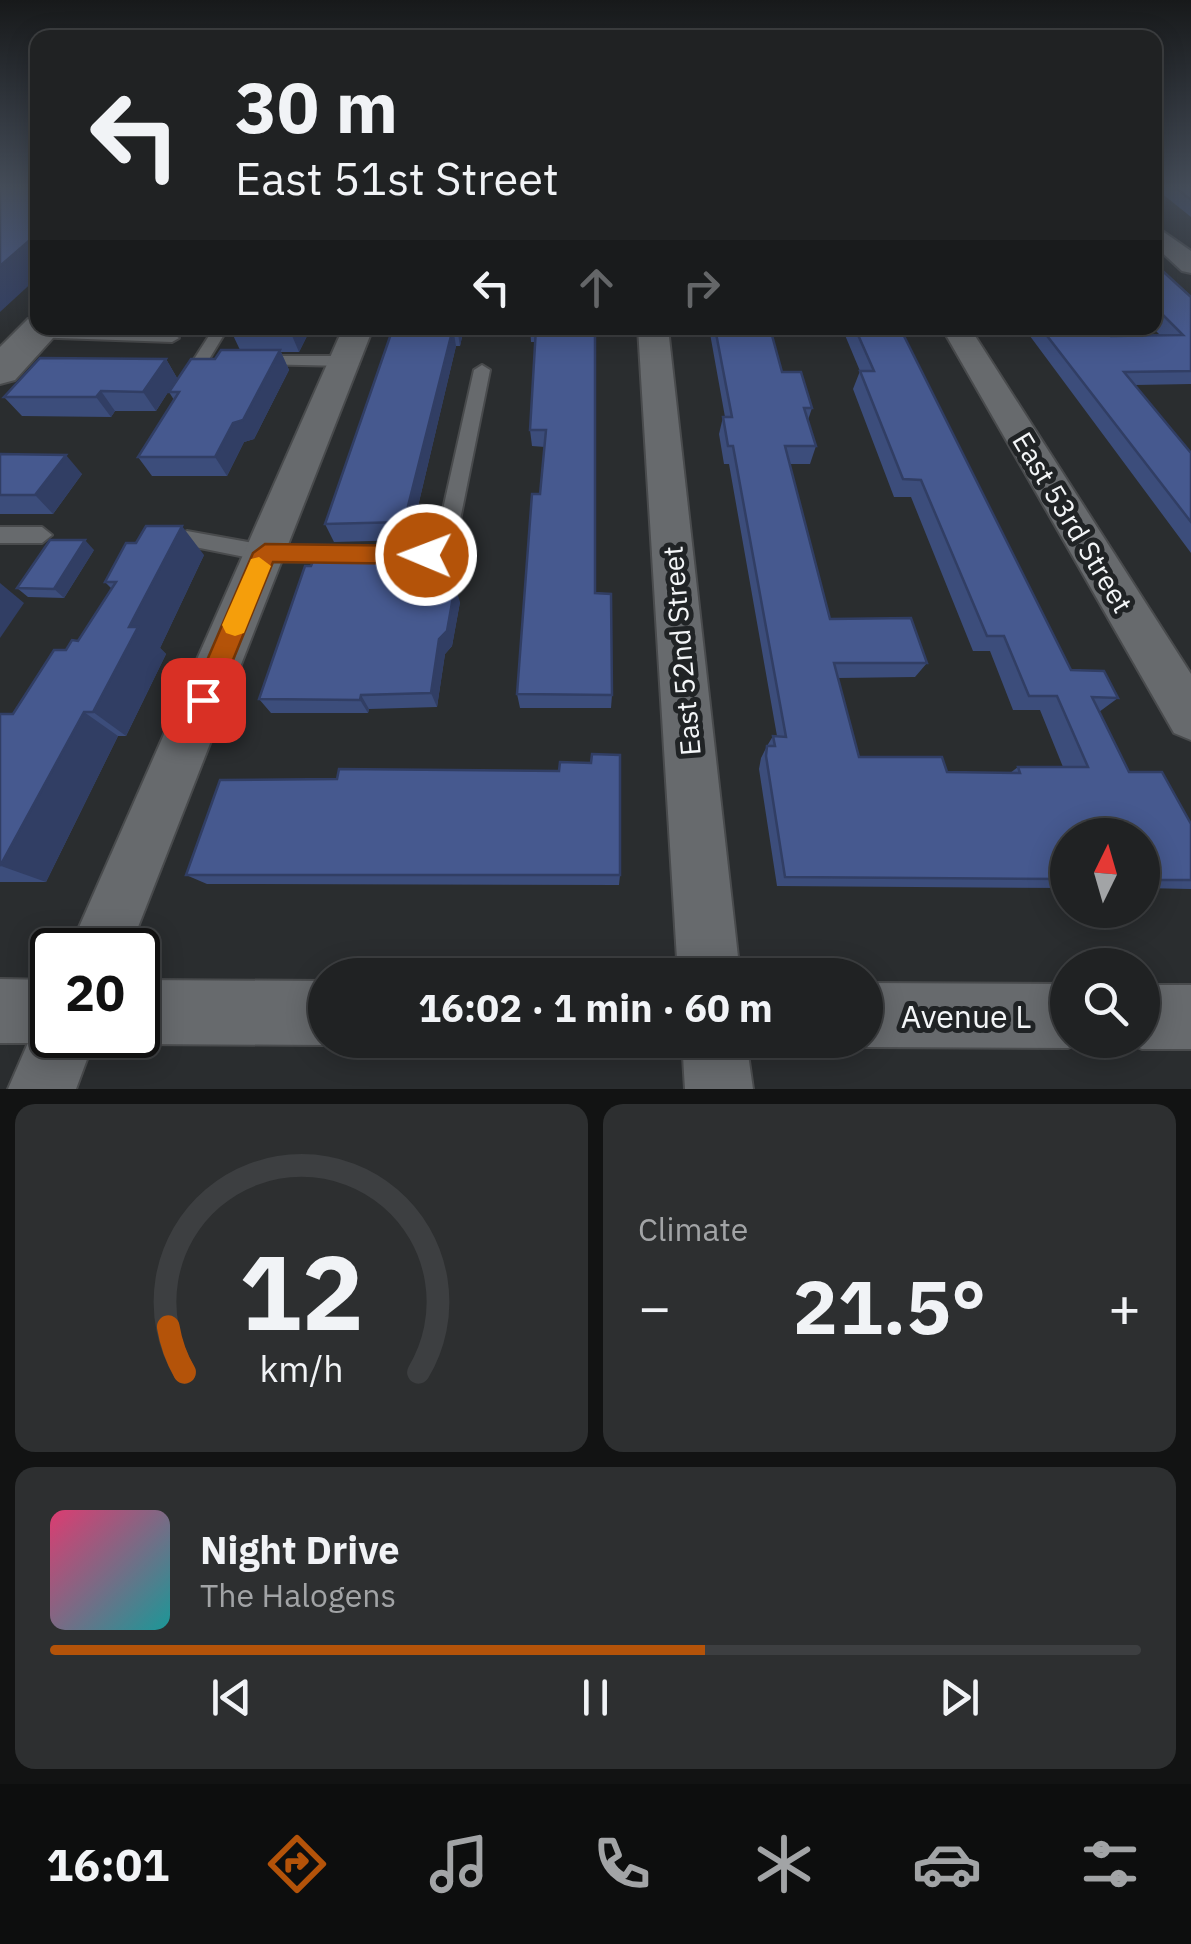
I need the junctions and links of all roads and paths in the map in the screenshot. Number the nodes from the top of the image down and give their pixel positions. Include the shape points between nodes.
1 (1162, 239) edge
2 (1191, 265) edge
3 (34, 335) edge
4 (115, 335) edge
5 (216, 335) edge
6 (654, 335) edge
7 (960, 335) edge
8 (172, 338) dead end
9 (351, 344) edge
10 (200, 360) junction
11 (220, 361) edge
12 (239, 361) edge
13 (482, 370) dead end
14 (0, 371) edge
15 (175, 401) edge
16 (0, 535) edge
17 (42, 536) dead end
18 (187, 539) dead end
19 (265, 553) junction
20 (1191, 717) edge
21 (109, 928) edge
22 (708, 958) edge
23 (0, 1010) edge
24 (30, 1011) edge
25 (160, 1012) edge
26 (308, 1013) edge
27 (883, 1016) edge
28 (1050, 1016) edge
29 (1160, 1016) edge
30 (1191, 1017) edge
31 (55, 1058) edge
32 (715, 1058) edge
33 (42, 1089) edge
34 (718, 1089) edge

1 - 2 street
3 - 14 main road
4 - 8 lane
5 - 10 lane
6 - 22 street, East 52nd Street
7 - 20 street, East 53rd Street
9 - 12 lane
9 - 19 street
10 - 11 lane
10 - 15 lane
13 - 19 lane via 440,546 426,555
16 - 17 lane
18 - 19 lane
19 - 21 street
23 - 24 street
25 - 26 street
27 - 28 street, Avenue L
29 - 30 street
31 - 33 street
32 - 34 street

